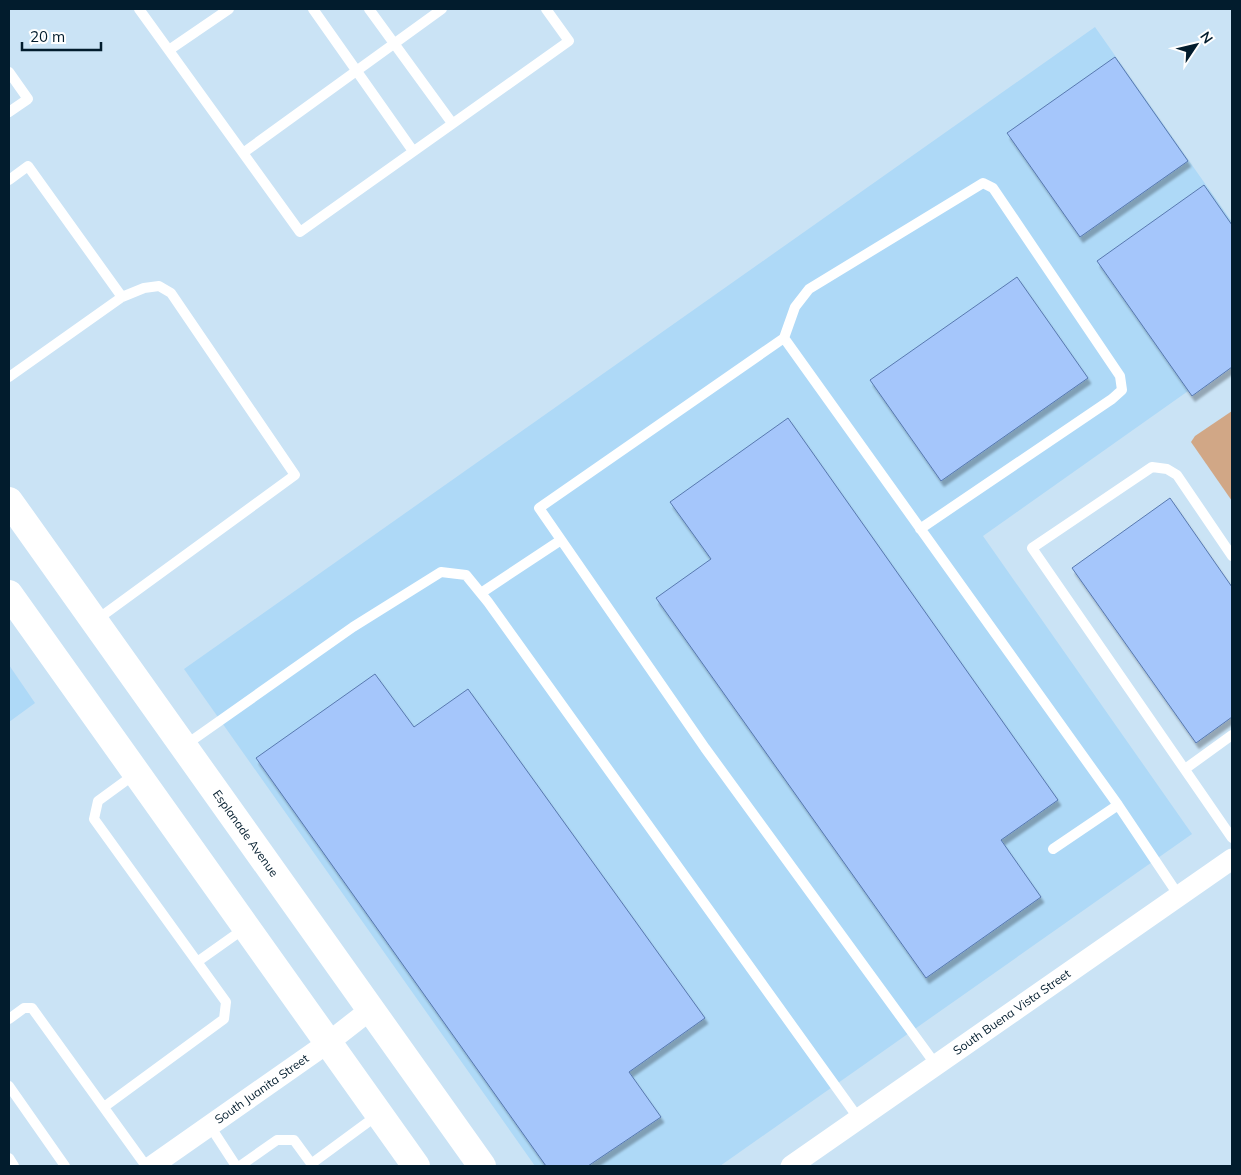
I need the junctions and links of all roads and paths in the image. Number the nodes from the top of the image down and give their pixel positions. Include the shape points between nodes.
1 (139, 9) edge
2 (229, 9) edge
3 (313, 9) edge
4 (369, 9) edge
5 (442, 9) edge
6 (546, 9) edge
7 (394, 43) junction
8 (169, 50) junction
9 (356, 70) junction
10 (9, 72) edge
11 (9, 112) edge
12 (452, 123) junction
13 (413, 151) junction
14 (243, 153) junction
15 (9, 180) edge
16 (122, 297) junction
17 (784, 338) junction
18 (9, 377) edge
19 (9, 501) edge
20 (920, 529) junction
21 (561, 540) junction
22 (1232, 556) edge
23 (481, 593) junction
24 (9, 594) edge
25 (94, 621) junction
26 (1232, 735) edge
27 (183, 747) junction
28 (1185, 769) junction
29 (136, 773) junction
30 (1118, 805) junction
31 (1232, 838) edge
32 (1053, 849) dead end
33 (1232, 859) edge
34 (1179, 896) junction
35 (246, 927) junction
36 (198, 962) junction
37 (370, 1010) junction
38 (9, 1019) edge
39 (329, 1042) junction
40 (936, 1065) junction
41 (9, 1086) edge
42 (104, 1107) junction
43 (379, 1113) junction
44 (859, 1119) junction
45 (210, 1126) junction
46 (9, 1158) edge
47 (312, 1165) edge
48 (14, 1166) edge
49 (65, 1166) edge
50 (146, 1166) edge
51 (152, 1166) edge
52 (238, 1166) edge
53 (416, 1166) edge
54 (482, 1166) edge
55 (791, 1166) edge

1 - 8 lane
2 - 8 lane
3 - 9 lane
4 - 7 lane
5 - 7 lane
6 - 12 lane via 569,40
7 - 9 lane
7 - 12 lane
8 - 14 lane
9 - 13 lane
9 - 14 lane
10 - 11 lane via 28,99
12 - 13 lane
13 - 14 lane via 300,232
15 - 16 lane via 28,166
16 - 18 lane
16 - 25 lane via 159,286 171,293 295,475
17 - 20 lane
17 - 20 lane via 795,307 809,289 983,183 993,188 1120,376 1122,390
17 - 21 lane via 539,508
19 - 25 main road, Esplanade Avenue
20 - 30 lane
21 - 23 lane
21 - 40 lane via 705,748
22 - 28 lane via 1177,475 1167,469 1152,467 1032,548
23 - 27 lane via 466,575 441,572 353,627
23 - 44 lane
24 - 29 main road
25 - 27 main road, Esplanade Avenue
26 - 28 lane
27 - 37 main road, Esplanade Avenue
28 - 31 lane
29 - 35 main road
29 - 36 lane via 98,801 94,819
30 - 32 lane
30 - 34 lane
33 - 34 street, South Buena Vista Street
34 - 40 street, South Buena Vista Street
35 - 36 lane
35 - 39 main road
36 - 42 lane via 226,1002 224,1019
37 - 39 street, South Juanita Street
37 - 54 main road, Esplanade Avenue
38 - 42 lane via 24,1008 32,1008
39 - 43 main road
39 - 45 street, South Juanita Street
40 - 44 street, South Buena Vista Street
41 - 49 lane
42 - 50 lane
43 - 47 lane
43 - 53 main road
44 - 55 street, South Buena Vista Street
45 - 51 street, South Juanita Street
45 - 52 lane
46 - 48 lane
47 - 52 lane via 294,1140 277,1140

